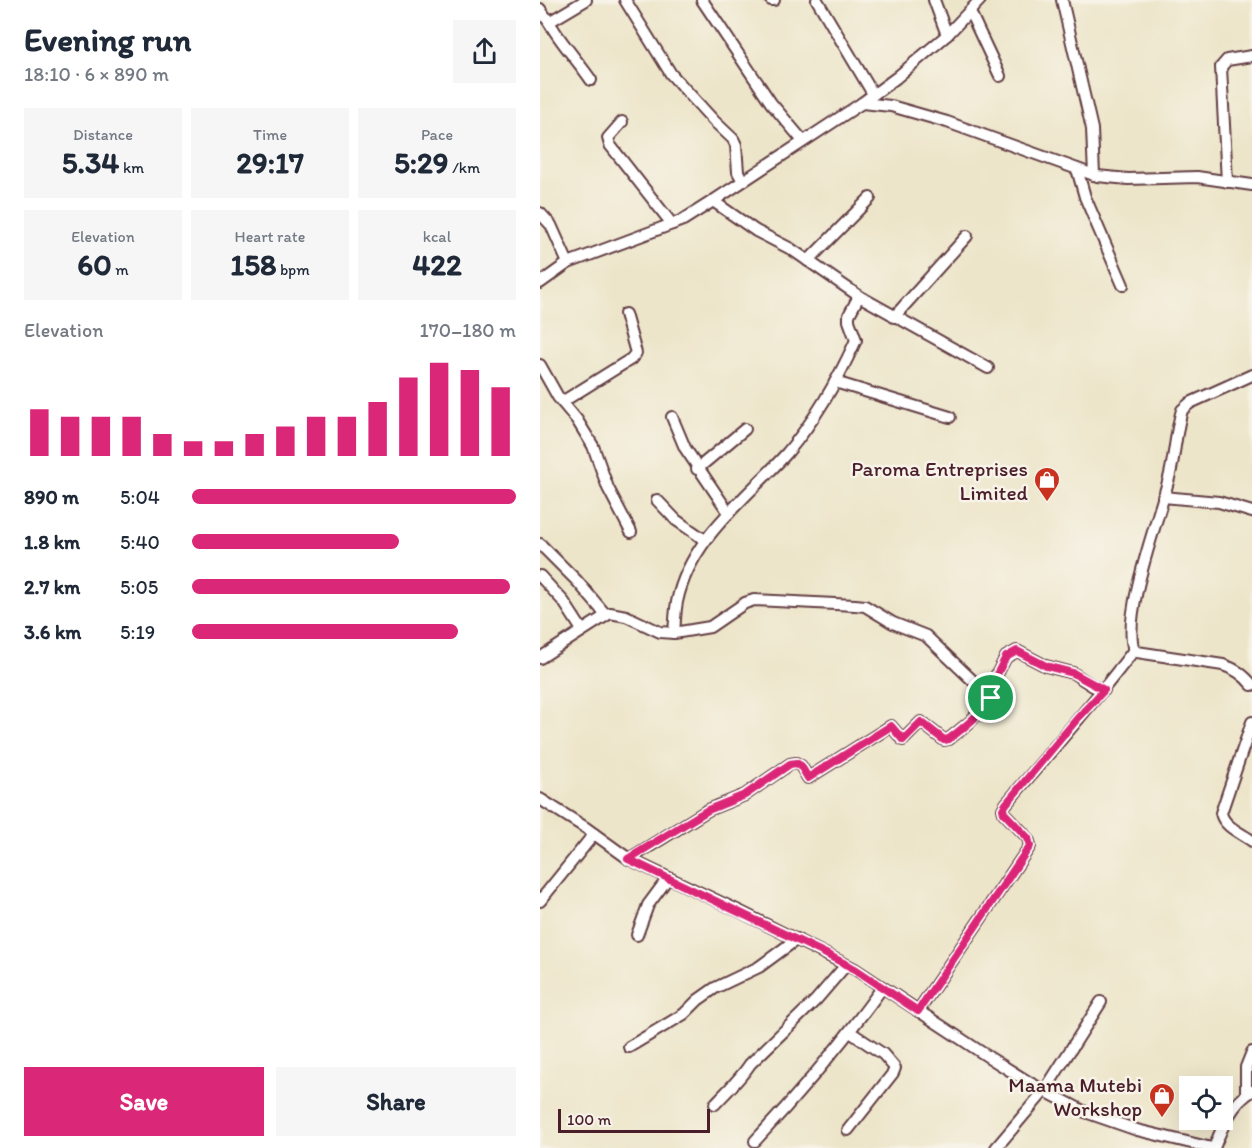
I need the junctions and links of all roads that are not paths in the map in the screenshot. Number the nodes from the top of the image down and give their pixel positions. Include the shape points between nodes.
1 (586, 0) edge
2 (625, 0) edge
3 (702, 0) edge
4 (817, 0) edge
5 (934, 0) edge
6 (980, 0) edge
7 (1062, 0) edge
8 (540, 9) edge
9 (970, 12) junction
10 (549, 22) junction
11 (947, 35) junction
12 (1252, 56) edge
13 (1000, 76) dead end
14 (591, 80) dead end
15 (873, 94) junction
16 (862, 103) junction
17 (621, 122) dead end
18 (803, 141) junction
19 (1077, 169) junction
20 (1094, 175) junction
21 (743, 181) junction
22 (1227, 182) junction
23 (1252, 185) edge
24 (870, 198) dead end
25 (713, 201) junction
26 (542, 218) edge
27 (672, 224) junction
28 (967, 236) dead end
29 (808, 261) junction
30 (568, 263) junction
31 (540, 283) edge
32 (1123, 285) dead end
33 (859, 296) junction
34 (626, 314) dead end
35 (894, 317) junction
36 (540, 365) edge
37 (988, 368) dead end
38 (1252, 375) edge
39 (835, 382) junction
40 (562, 402) junction
41 (672, 417) dead end
42 (950, 417) dead end
43 (744, 429) dead end
44 (698, 469) junction
45 (1163, 497) junction
46 (657, 500) dead end
47 (1252, 512) edge
48 (729, 513) junction
49 (631, 532) dead end
50 (705, 540) junction
51 (540, 544) edge
52 (540, 576) edge
53 (606, 615) junction
54 (582, 630) junction
55 (674, 633) junction
56 (1134, 650) junction
57 (540, 658) edge
58 (1252, 685) edge
59 (1104, 690) junction
60 (991, 698) junction
61 (1252, 722) edge
62 (540, 799) edge
63 (594, 834) junction
64 (1252, 841) edge
65 (628, 859) junction
66 (668, 878) junction
67 (540, 901) edge
68 (637, 935) dead end
69 (797, 939) junction
70 (846, 965) junction
71 (882, 988) junction
72 (1101, 1002) dead end
73 (918, 1011) junction
74 (850, 1032) junction
75 (629, 1047) dead end
76 (1252, 1052) edge
77 (1045, 1090) junction
78 (1249, 1092) edge
79 (715, 1104) dead end
80 (848, 1130) dead end
81 (755, 1141) dead end
82 (996, 1148) edge
83 (1210, 1148) edge

1 - 10 street
2 - 21 street via 671,74 733,139
3 - 18 street via 764,93
4 - 15 street
5 - 11 street
6 - 9 street
7 - 20 street via 1092,129
8 - 10 street
9 - 11 street
9 - 13 street
10 - 14 street
11 - 15 street
12 - 22 street via 1227,60 1221,67
15 - 16 street
16 - 18 street
16 - 19 street via 891,106 947,122
17 - 27 street via 608,138 609,145
18 - 21 street
19 - 20 street
19 - 32 street via 1084,197
20 - 22 street via 1128,179 1197,177
21 - 25 street
22 - 23 street
24 - 29 street
25 - 27 street
25 - 29 street
26 - 30 street via 557,237
27 - 30 street
28 - 35 street
29 - 33 street
30 - 31 street
33 - 35 street
33 - 39 street via 849,315 856,340
34 - 40 street via 636,352 632,359
35 - 37 street
36 - 40 street
38 - 45 street via 1182,410
39 - 42 street
39 - 48 street via 787,452
40 - 49 street via 593,446 608,488
41 - 44 street
43 - 44 street
44 - 48 street
45 - 47 street via 1219,502
45 - 56 street via 1137,592 1131,630
46 - 50 street via 676,520
48 - 50 street
50 - 55 street via 683,581
51 - 53 street
52 - 54 street
53 - 54 street
53 - 55 street via 619,614 660,632
54 - 57 street
55 - 60 street via 710,627 754,600 865,606 926,636
56 - 58 street via 1222,665 1243,675
56 - 59 street
59 - 60 street via 1017,651 1006,657 995,678 986,684 992,691
59 - 73 street via 1003,809 1028,838 1030,846
60 - 65 street via 949,739 944,740 921,722 903,740 891,726 808,778 801,766 790,764 745,795 708,810
61 - 64 street via 1221,813 1228,826
62 - 63 street
63 - 65 street
63 - 67 street
65 - 66 street
66 - 68 street via 648,905
66 - 69 street
69 - 70 street
69 - 75 street via 759,967 715,988 684,1014
70 - 71 street
70 - 79 street
71 - 73 street
71 - 74 street
72 - 77 street
73 - 77 street
74 - 80 street via 880,1052 895,1068
74 - 81 street
76 - 78 street via 1246,1067
77 - 82 street
77 - 83 street via 1111,1122
78 - 83 street via 1225,1120

